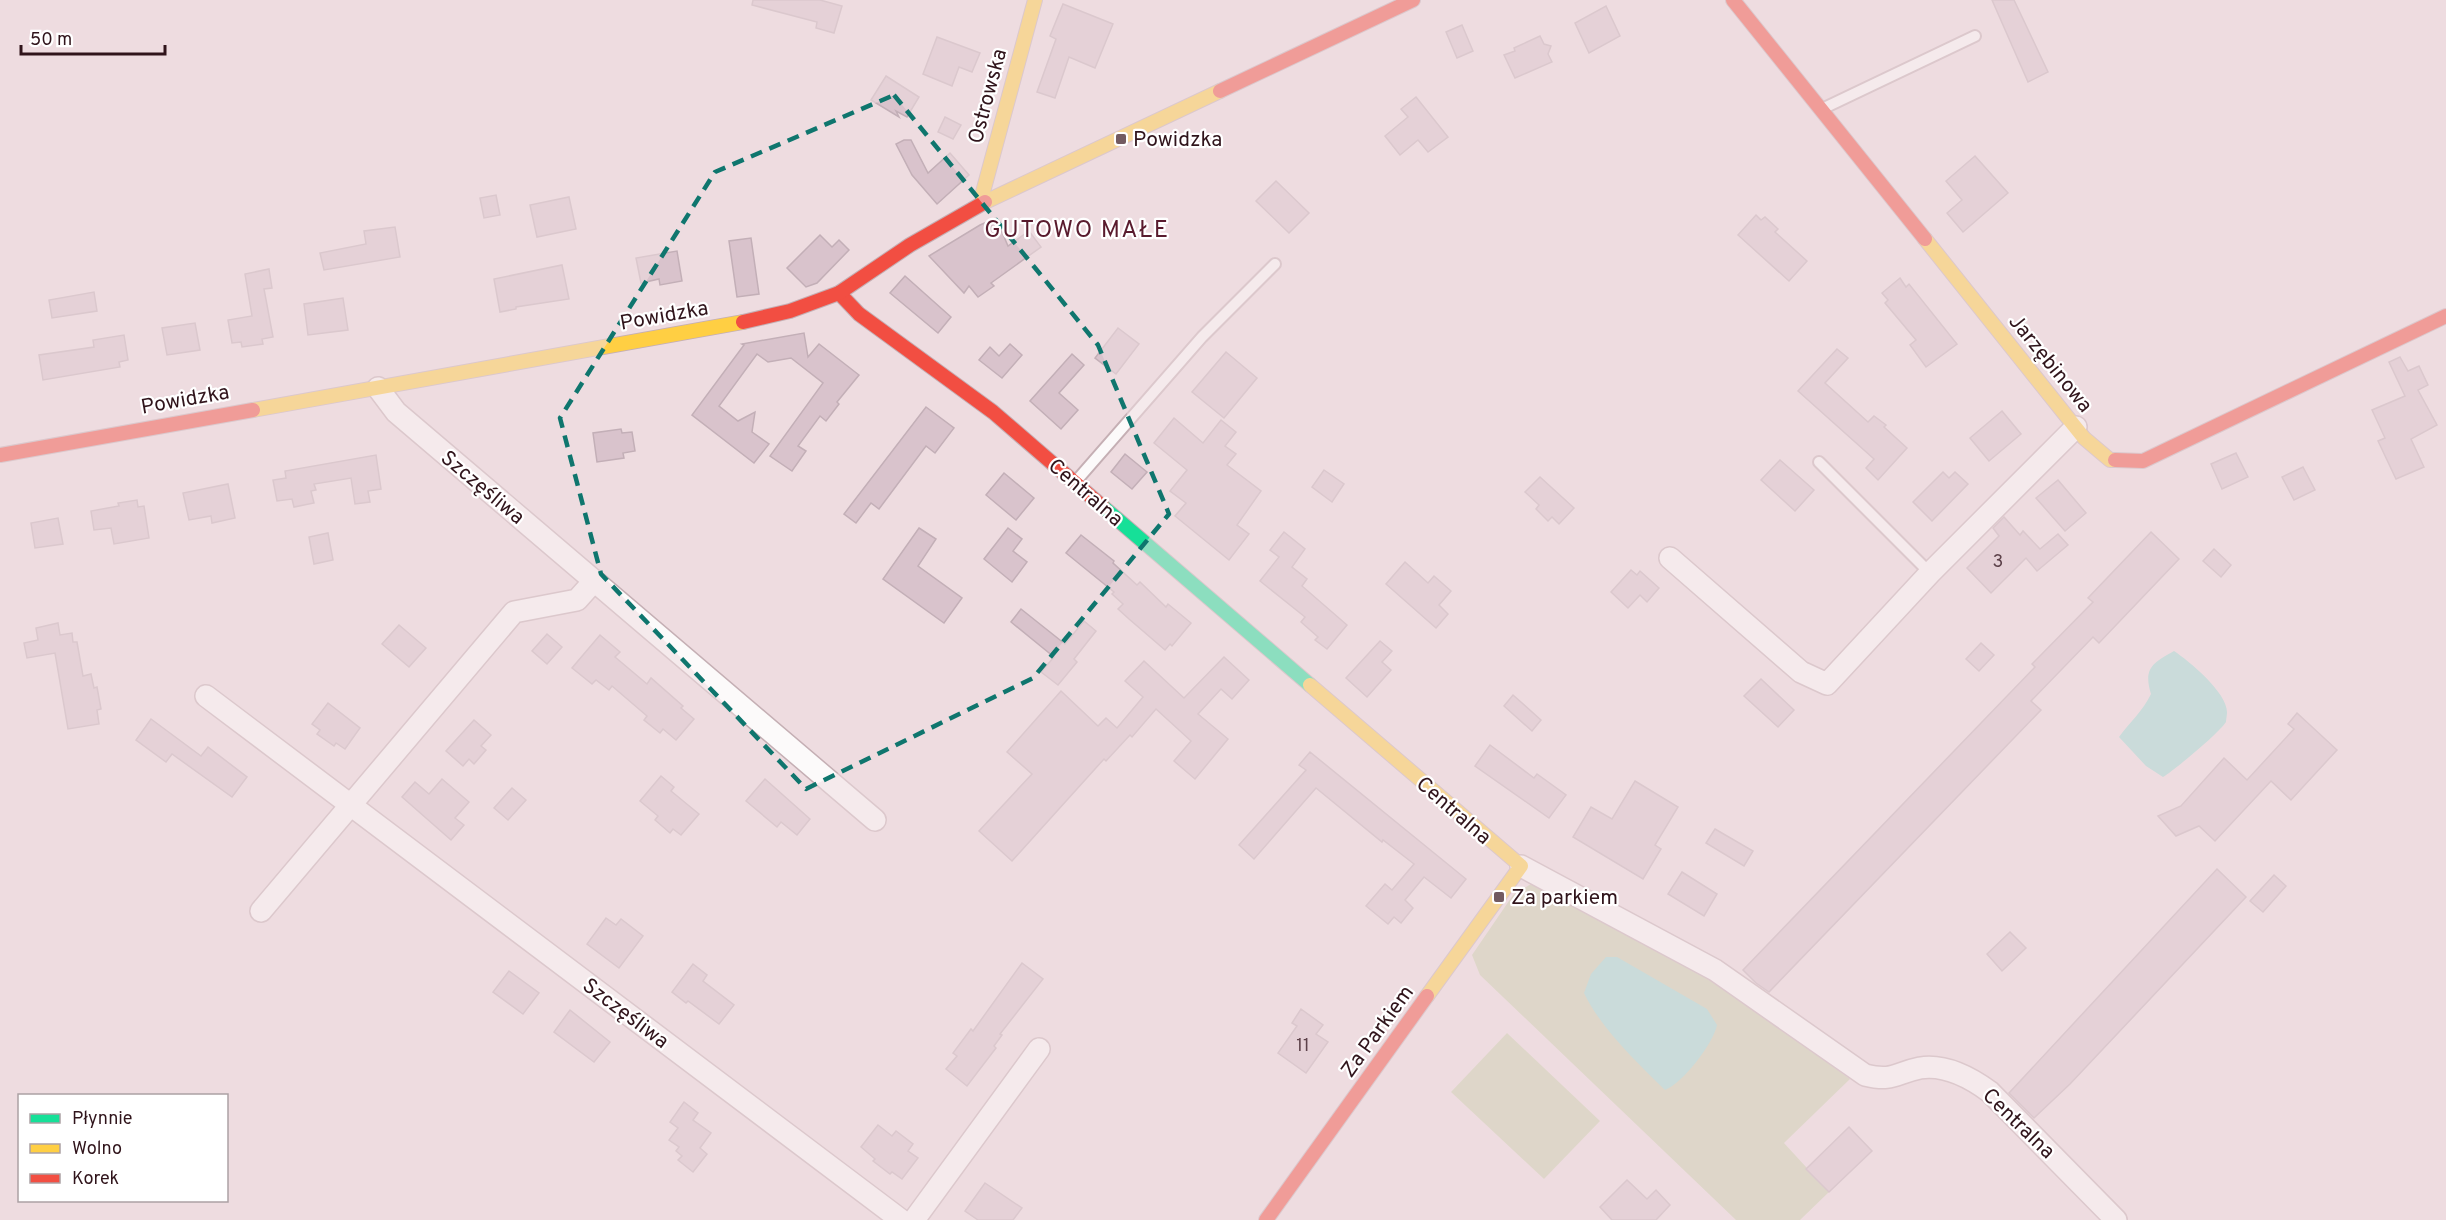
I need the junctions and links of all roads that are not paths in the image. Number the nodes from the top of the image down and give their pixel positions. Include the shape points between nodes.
1 (1035, 0) edge
2 (1413, 0) edge
3 (1733, 0) edge
4 (1975, 36) dead end
5 (1821, 110) junction
6 (984, 203) junction
7 (1275, 264) dead end
8 (839, 292) junction
9 (2446, 316) edge
10 (378, 388) junction
11 (2076, 427) junction
12 (0, 455) edge
13 (1819, 462) dead end
14 (1075, 483) junction
15 (1670, 558) dead end
16 (1930, 573) junction
17 (594, 581) junction
18 (206, 696) dead end
19 (352, 806) junction
20 (875, 820) dead end
21 (1521, 866) junction
22 (261, 911) dead end
23 (1039, 1049) dead end
24 (901, 1220) edge
25 (914, 1220) edge
26 (1266, 1220) edge
27 (2116, 1220) edge

1 - 6 street, Ostrowska via 983,192
2 - 6 street, Powidzka
3 - 5 street, Jarzębinowa
4 - 5 lane
5 - 11 street, Jarzębinowa
6 - 8 street, Powidzka
7 - 14 lane via 1202,337
8 - 10 street, Powidzka via 750,321
8 - 14 street, Centralna via 859,314 993,412
9 - 11 street, Jarzębinowa via 2143,461 2110,460
10 - 12 street, Powidzka
10 - 17 street, Szczęśliwa via 396,412
11 - 16 street
13 - 16 lane
14 - 21 street, Centralna
15 - 16 street via 1801,672 1827,684
17 - 19 street via 577,600 514,612
17 - 20 street, Szczęśliwa
18 - 19 street, Szczęśliwa
19 - 22 street
19 - 24 street, Szczęśliwa
21 - 26 street, Za Parkiem
21 - 27 street, Centralna via 1715,970 1865,1075 1883,1079 1935,1067 1971,1079 1990,1092
23 - 25 street

